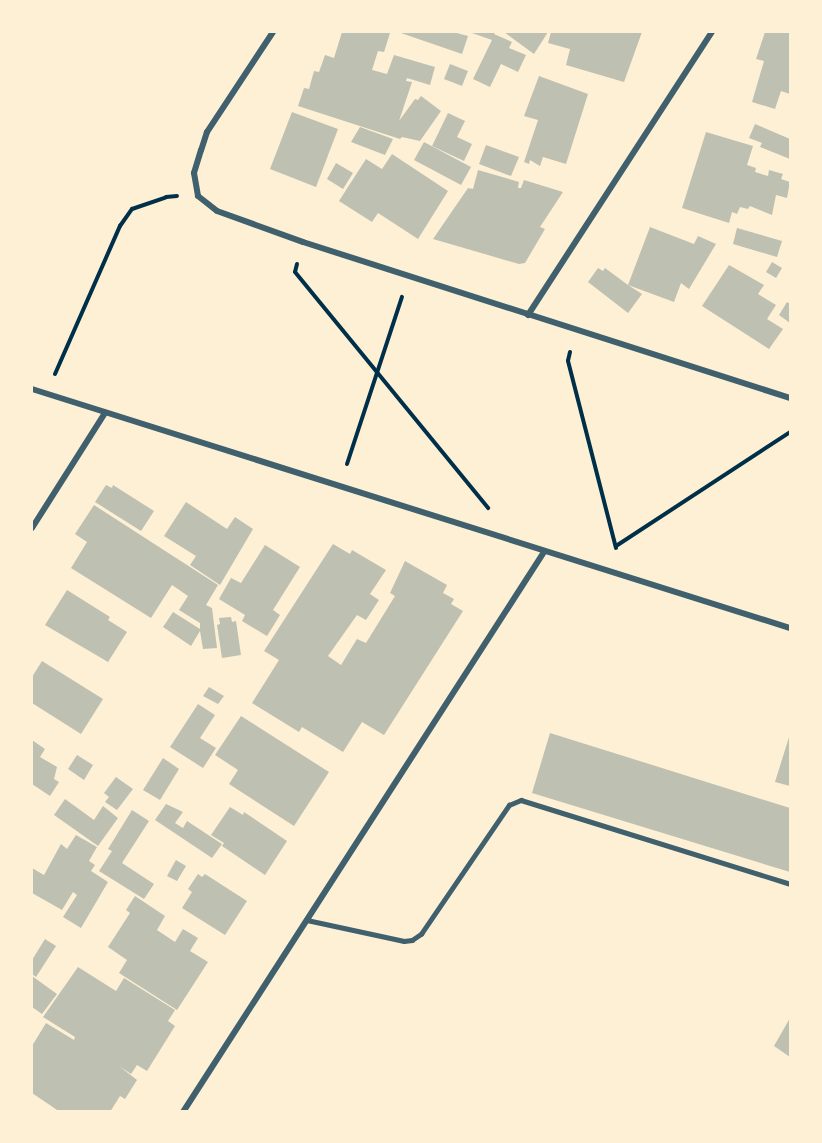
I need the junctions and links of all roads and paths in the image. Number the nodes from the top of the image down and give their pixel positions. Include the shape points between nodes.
1 (273, 32) edge
2 (712, 32) edge
3 (198, 196) junction
4 (296, 272) dead end
5 (400, 303) dead end
6 (528, 315) junction
7 (568, 361) dead end
8 (56, 372) dead end
9 (378, 373) junction
10 (32, 389) edge
11 (790, 398) edge
12 (105, 413) junction
13 (790, 432) edge
14 (347, 462) dead end
15 (489, 507) dead end
16 (32, 528) edge
17 (544, 552) junction
18 (790, 628) edge
19 (790, 884) edge
20 (307, 920) junction
21 (183, 1112) edge

1 - 3 street via 207,132 194,173
2 - 6 street
3 - 6 street via 228,215
3 - 8 path via 166,196 132,209 120,226
4 - 9 path
5 - 9 path
6 - 11 street
7 - 13 path via 616,546
9 - 14 path
9 - 15 path
10 - 12 street
12 - 16 street
12 - 17 street
17 - 18 street
17 - 20 street
19 - 20 lane via 521,800 509,805 421,934 412,940
20 - 21 street

